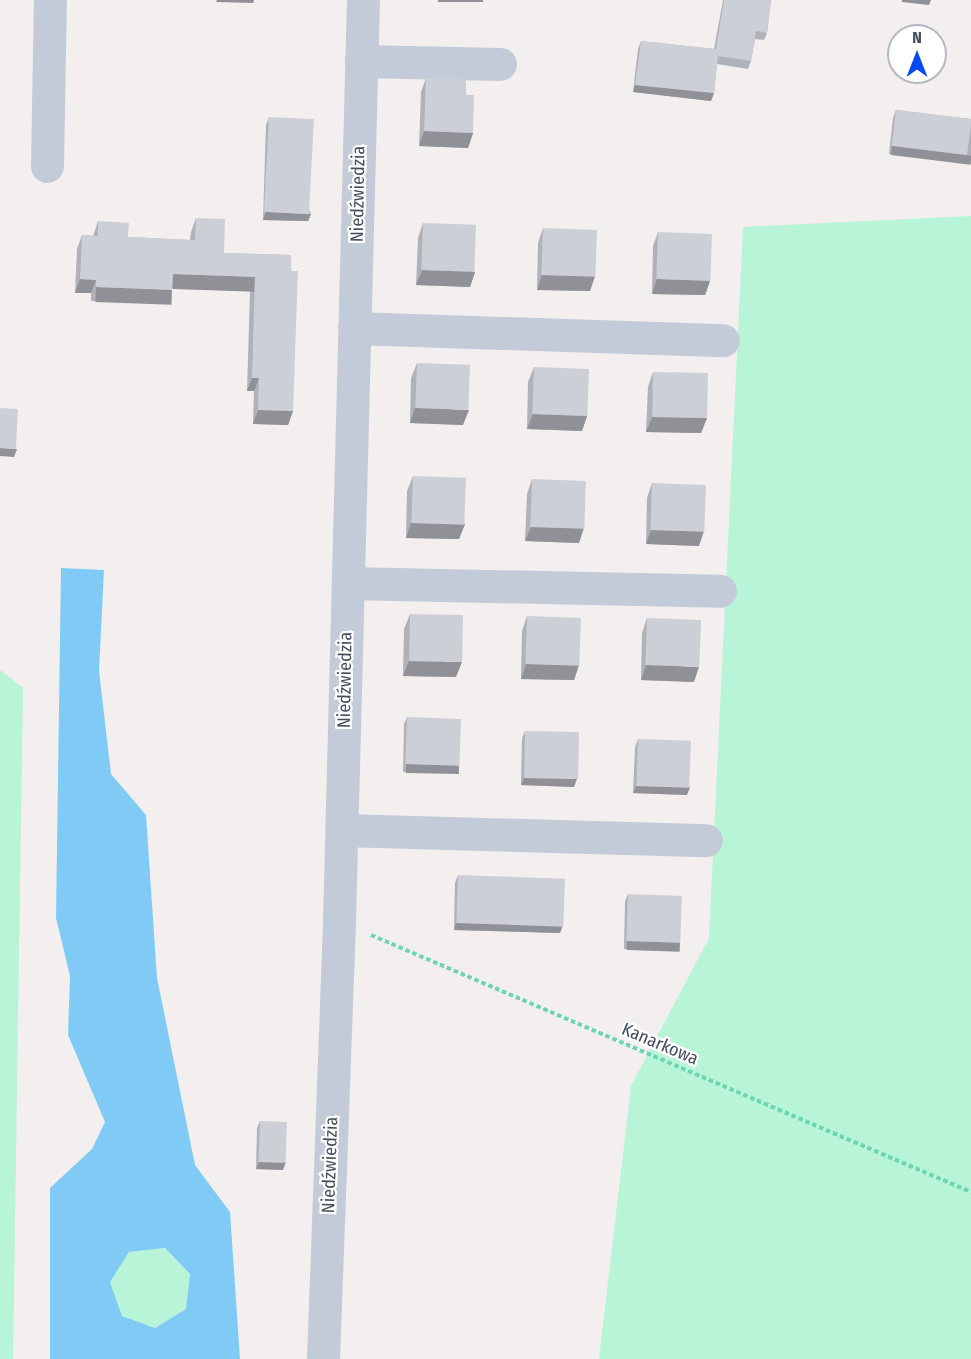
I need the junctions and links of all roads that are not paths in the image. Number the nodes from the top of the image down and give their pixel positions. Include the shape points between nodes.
1 (50, 0) edge
2 (363, 0) edge
3 (361, 61) junction
4 (500, 64) dead end
5 (46, 166) dead end
6 (354, 328) junction
7 (723, 340) dead end
8 (348, 583) junction
9 (720, 591) dead end
10 (342, 830) junction
11 (706, 840) dead end
12 (323, 1359) edge

1 - 5 street
2 - 3 street, Niedźwiedzia
3 - 4 street
3 - 6 street, Niedźwiedzia
6 - 7 street
6 - 8 street, Niedźwiedzia
8 - 9 street
8 - 10 street, Niedźwiedzia
10 - 11 street
10 - 12 street, Niedźwiedzia

